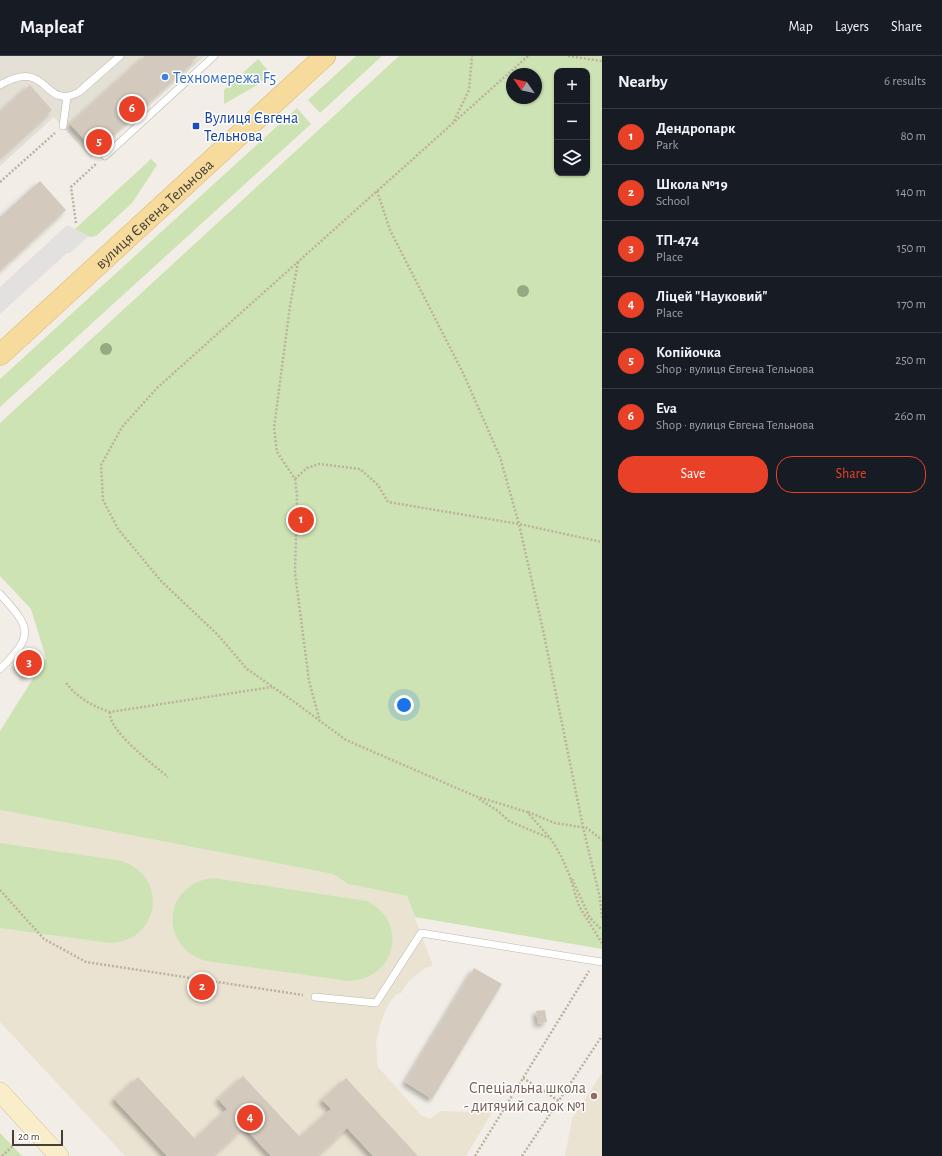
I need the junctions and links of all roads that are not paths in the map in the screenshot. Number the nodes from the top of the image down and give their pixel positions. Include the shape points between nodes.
1 (120, 56) edge
2 (214, 56) edge
3 (325, 56) edge
4 (0, 85) edge
5 (67, 96) junction
6 (63, 126) road end
7 (105, 156) road end
8 (0, 355) edge
9 (0, 594) edge
10 (0, 669) edge
11 (598, 962) edge
12 (315, 997) road end
13 (0, 1092) edge
14 (59, 1156) edge

1 - 5 lane via 79,92
2 - 7 lane
3 - 8 main road, вулиця Євгена Тельнова
4 - 5 lane via 12,74 26,69 34,71 57,92
5 - 6 lane
9 - 10 lane via 21,617 25,626 21,645
11 - 12 lane via 421,933 376,1003
13 - 14 main road

